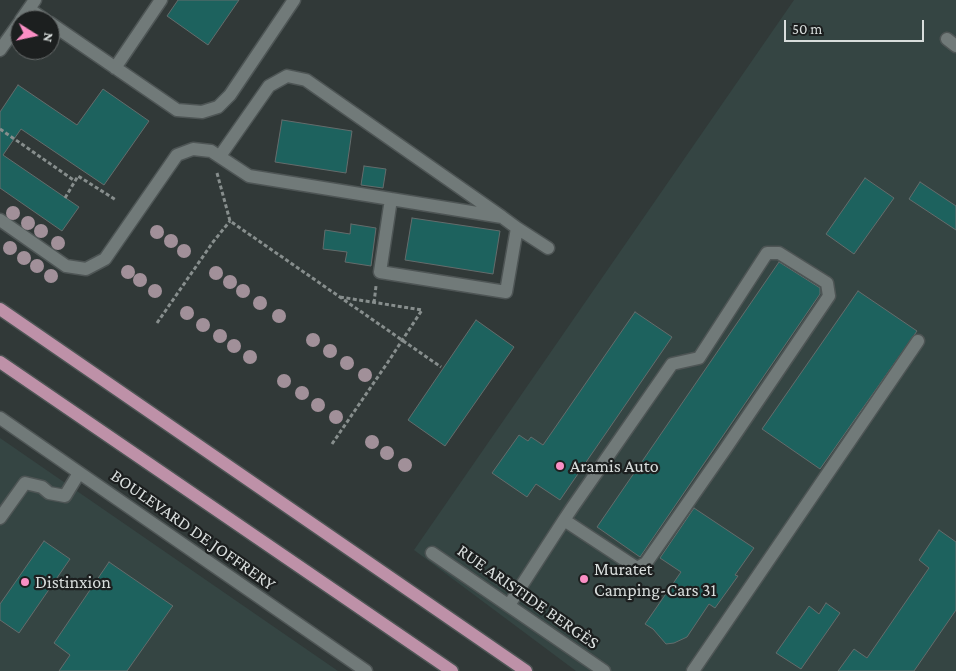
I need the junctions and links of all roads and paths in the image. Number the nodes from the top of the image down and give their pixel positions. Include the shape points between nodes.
1 (162, 0) edge
2 (294, 0) edge
3 (60, 31) edge
4 (10, 36) edge
5 (0, 50) edge
6 (115, 68) junction
7 (0, 129) edge
8 (216, 154) junction
9 (76, 181) junction
10 (65, 198) dead end
11 (391, 199) junction
12 (116, 200) dead end
13 (502, 217) junction
14 (0, 220) edge
15 (230, 221) junction
16 (517, 228) junction
17 (548, 248) dead end
18 (339, 297) junction
19 (0, 309) edge
20 (157, 323) dead end
21 (402, 341) junction
22 (918, 341) dead end
23 (0, 362) edge
24 (441, 366) dead end
25 (0, 418) edge
26 (332, 444) dead end
27 (80, 473) junction
28 (0, 518) edge
29 (564, 520) junction
30 (432, 553) dead end
31 (508, 605) junction
32 (366, 671) edge
33 (452, 671) edge
34 (526, 671) edge
35 (604, 671) edge
36 (693, 671) edge

1 - 6 street
2 - 6 street via 230,95 218,107 202,112 177,110
3 - 6 street
4 - 5 street
7 - 9 path
8 - 11 street via 249,176
8 - 13 street via 269,86 287,76 306,80
8 - 14 street via 193,149 177,155 105,259 86,269 66,266
8 - 15 path
9 - 10 path
9 - 12 path via 78,176
11 - 13 street
11 - 16 street via 380,272 506,292
13 - 16 street
15 - 18 path
15 - 20 path
16 - 17 street
18 - 21 path
18 - 21 path via 422,310
19 - 34 main road
21 - 24 path
21 - 26 path
22 - 36 street
23 - 33 main road
25 - 27 street, BOULEVARD DE JOFFRERY
27 - 28 street via 65,496 25,483
27 - 32 street, BOULEVARD DE JOFFRERY
29 - 29 street via 672,364 699,358 767,253 779,253 827,283 829,296 646,563 638,568
29 - 31 street
30 - 31 street, RUE ARISTIDE BERGÈS
31 - 35 street, RUE ARISTIDE BERGÈS

